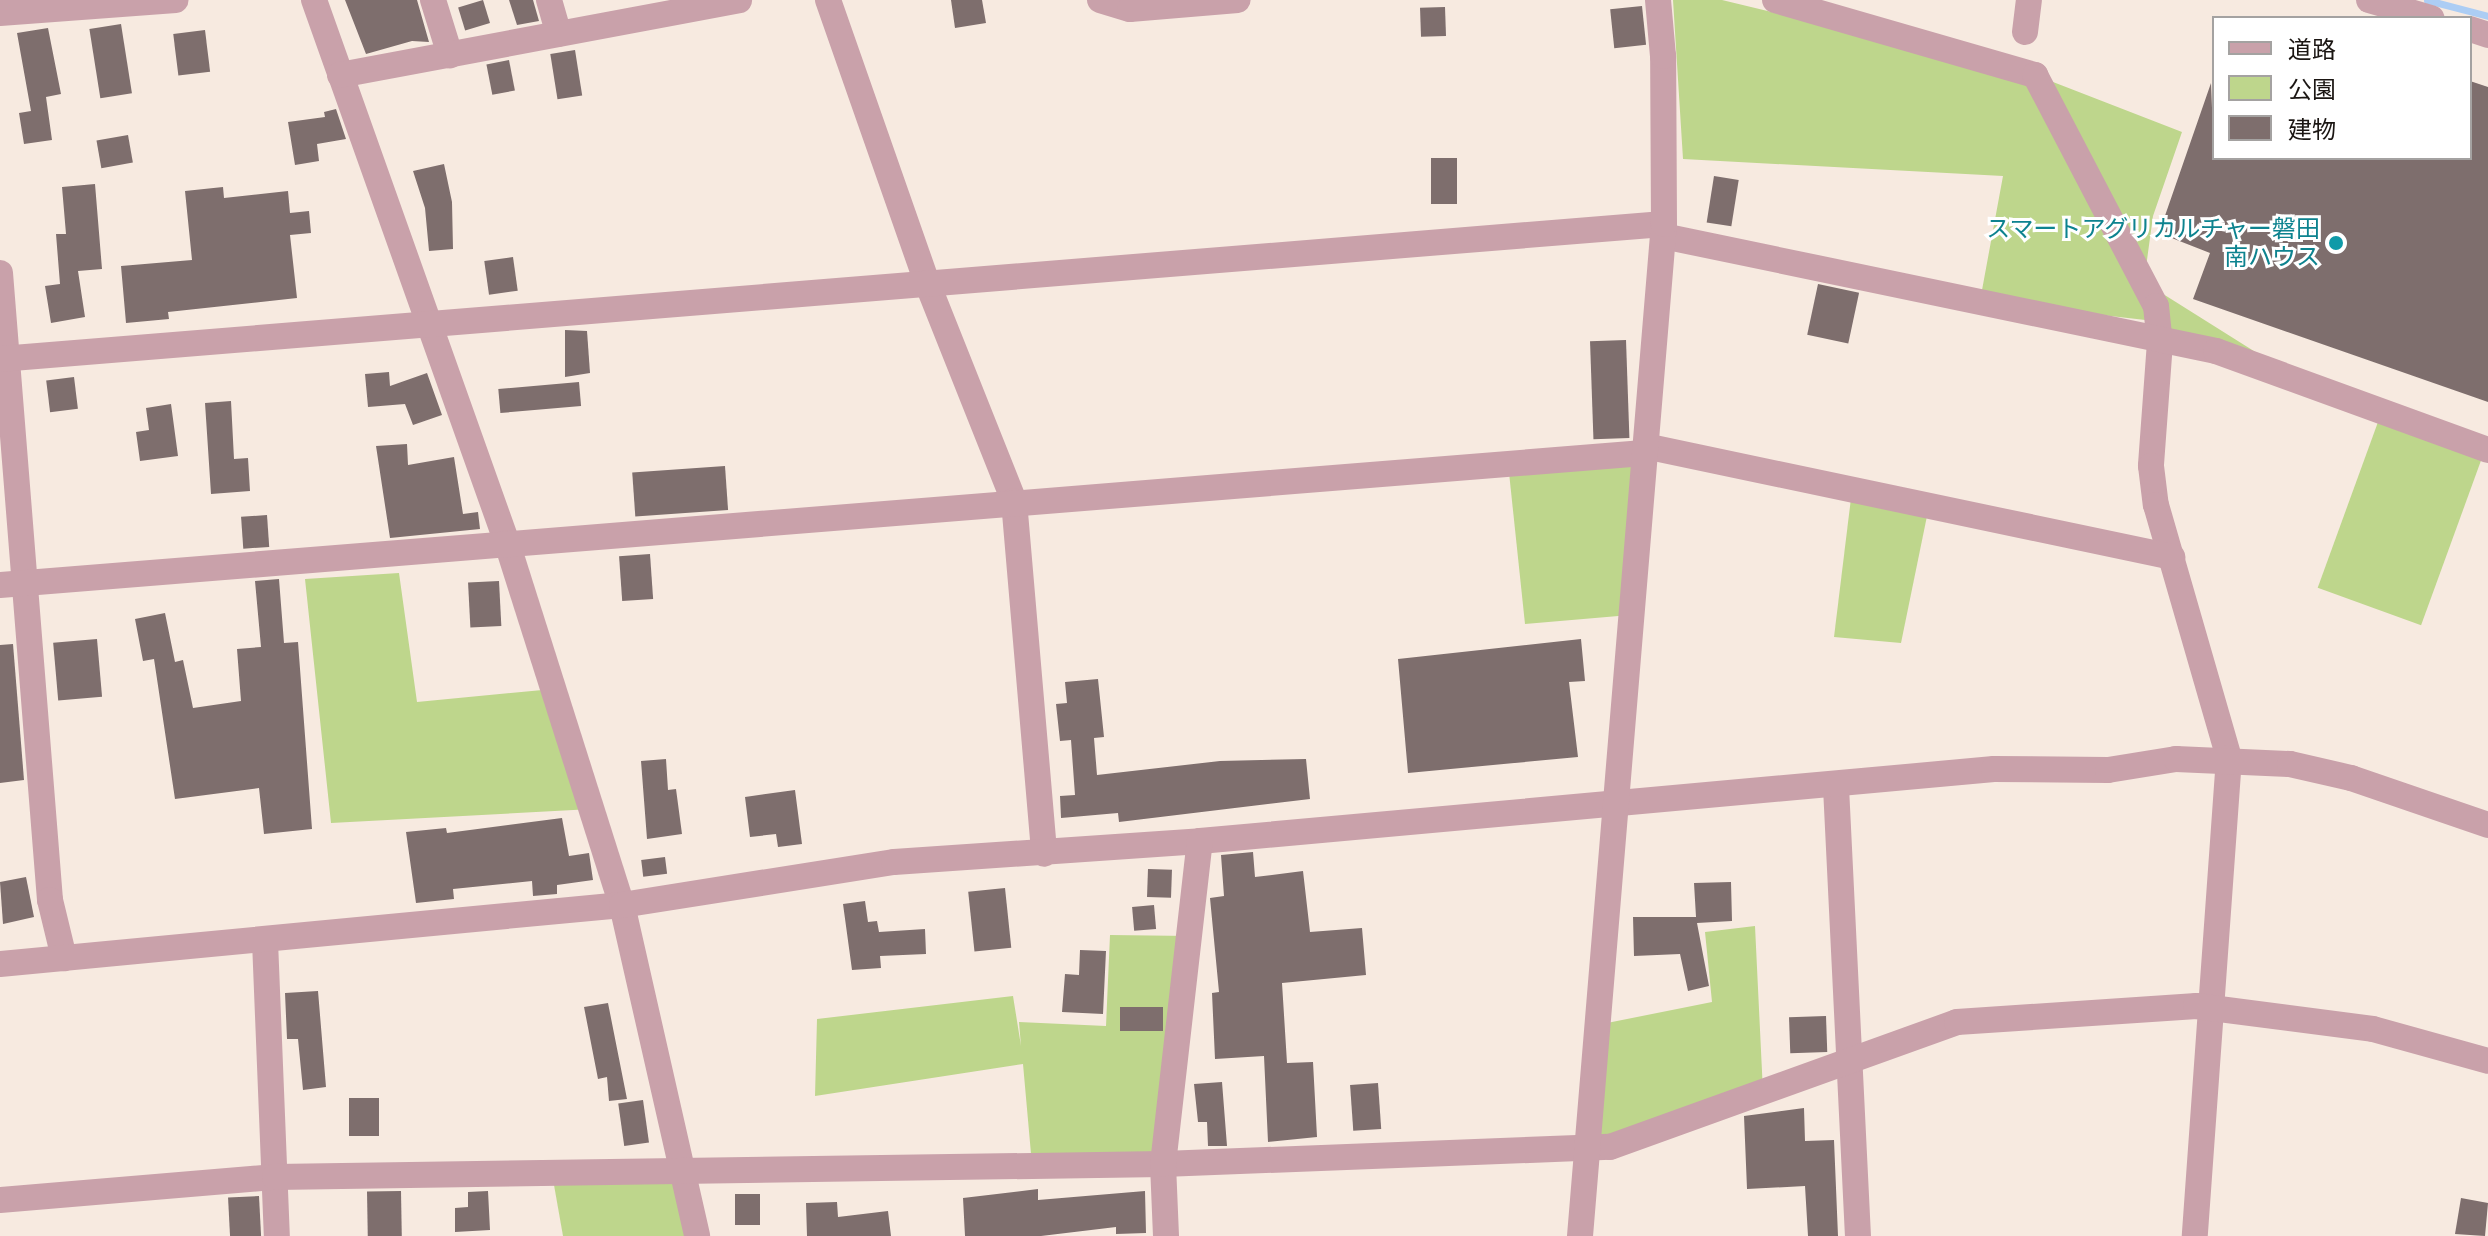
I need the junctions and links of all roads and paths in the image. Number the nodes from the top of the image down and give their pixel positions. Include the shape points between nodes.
1 (176, 0) edge
2 (314, 0) edge
3 (433, 0) edge
4 (549, 0) edge
5 (739, 0) edge
6 (828, 0) edge
7 (1100, 0) edge
8 (1238, 0) edge
9 (1658, 0) edge
10 (1775, 0) edge
11 (2029, 0) edge
12 (2369, 0) edge
13 (690, 4) edge
14 (1129, 5) edge
15 (0, 13) edge
16 (2424, 16) edge
17 (2025, 32) dead end
18 (559, 34) junction
19 (450, 55) junction
20 (340, 75) junction
21 (1664, 230) junction
22 (0, 273) edge
23 (928, 285) junction
24 (427, 323) junction
25 (2160, 342) junction
26 (4, 358) edge
27 (1644, 449) junction
28 (2488, 450) edge
29 (1014, 501) junction
30 (507, 543) junction
31 (2172, 557) junction
32 (12, 584) edge
33 (2229, 758) junction
34 (1836, 787) junction
35 (1614, 805) junction
36 (2488, 825) edge
37 (1200, 841) junction
38 (1044, 854) junction
39 (622, 905) junction
40 (265, 941) junction
41 (64, 958) junction
42 (0, 964) edge
43 (2213, 1006) junction
44 (2488, 1061) edge
45 (1850, 1062) junction
46 (1588, 1145) junction
47 (1163, 1164) junction
48 (681, 1168) junction
49 (275, 1177) junction
50 (0, 1200) edge
51 (277, 1236) edge
52 (697, 1236) edge
53 (1166, 1236) edge
54 (1580, 1236) edge
55 (1858, 1236) edge
56 (2195, 1236) edge

1 - 15 street
2 - 20 street
3 - 19 street
4 - 18 street
5 - 13 street
6 - 23 street
7 - 14 street
8 - 14 street
9 - 21 street
10 - 25 street via 2035,75 2156,306
11 - 17 street
12 - 16 street
13 - 18 street
18 - 19 street
19 - 20 street
20 - 24 street
21 - 23 street
21 - 25 street
21 - 27 street
22 - 26 street
23 - 24 street
23 - 29 street
24 - 26 street
24 - 30 street
25 - 28 street via 2216,351
25 - 31 street via 2151,466
26 - 32 street
27 - 29 street
27 - 31 street
27 - 35 street
29 - 30 street
29 - 38 street
30 - 32 street
30 - 39 street
31 - 33 street
32 - 41 street via 50,900
33 - 34 street via 2176,759 2108,770 1994,769
33 - 36 street via 2351,778
33 - 43 street
34 - 35 street
34 - 45 street
35 - 37 street
35 - 46 street
37 - 38 street
37 - 47 street
38 - 39 street via 894,862
39 - 40 street
39 - 48 street
40 - 41 street
40 - 49 street
41 - 42 street
43 - 44 street via 2373,1029
43 - 45 street via 1957,1022
43 - 56 street
45 - 46 street via 1610,1147
45 - 55 street
46 - 47 street
46 - 54 street
47 - 48 street
47 - 53 street
48 - 49 street
48 - 52 street
49 - 50 street
49 - 51 street

